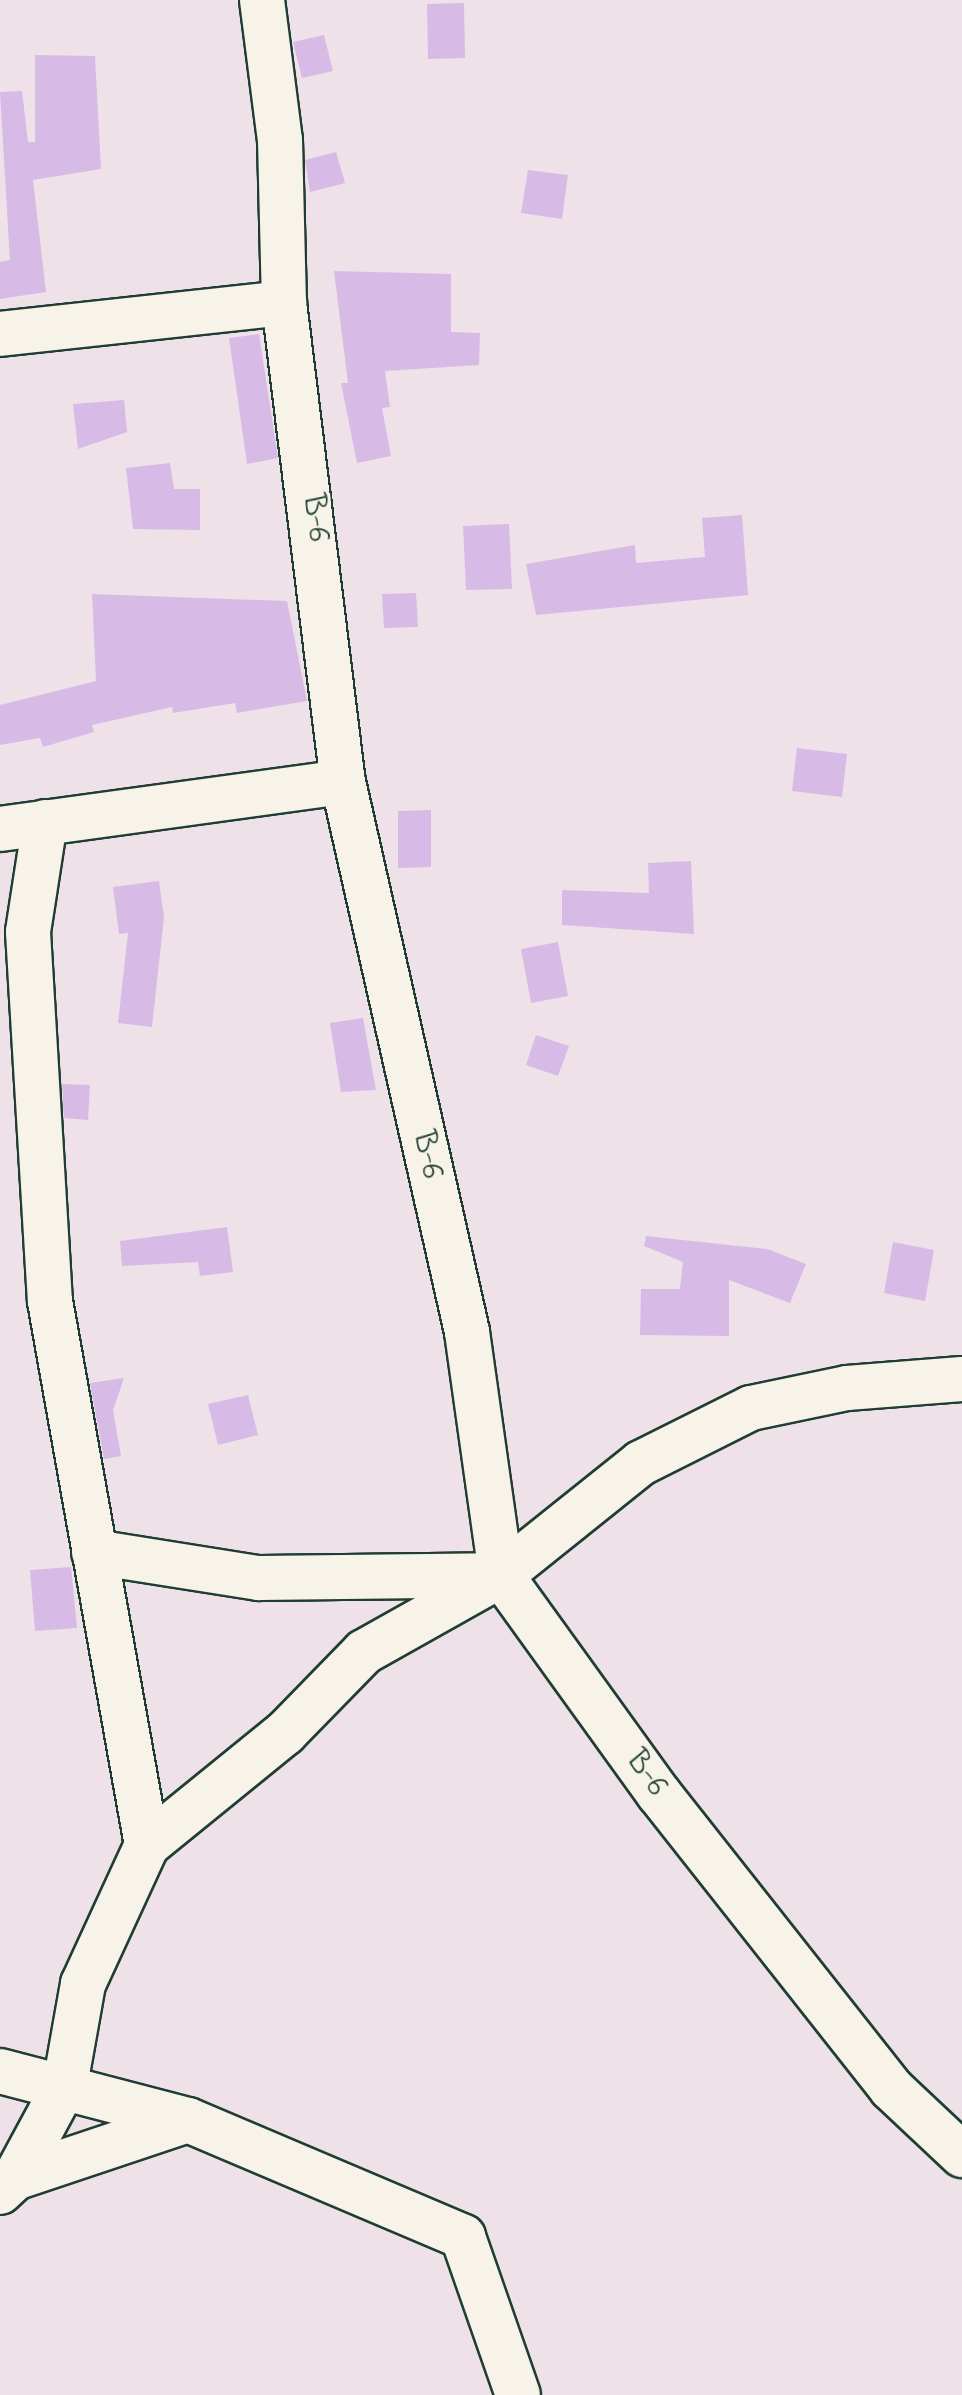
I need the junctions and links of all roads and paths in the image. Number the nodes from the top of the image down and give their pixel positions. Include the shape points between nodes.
1 (262, 0) edge
2 (284, 303) junction
3 (0, 334) edge
4 (343, 782) junction
5 (45, 822) junction
6 (0, 829) edge
7 (962, 1379) edge
8 (94, 1552) junction
9 (501, 1575) junction
10 (147, 1845) junction
11 (0, 2071) edge
12 (65, 2085) junction
13 (188, 2120) junction
14 (962, 2155) edge
15 (8, 2185) edge
16 (518, 2395) edge

1 - 2 street, B-6 via 280,140
2 - 3 street
2 - 4 street, B-6
4 - 5 street
4 - 9 street, B-6 via 467,1332
5 - 6 street
5 - 8 street via 28,932 37,1137 50,1301
7 - 9 street via 847,1388 751,1408 641,1463
8 - 9 street via 259,1578
8 - 10 street
9 - 10 street via 364,1652 285,1733
9 - 14 street, B-6 via 659,1794 891,2088
10 - 12 street via 83,1984
11 - 12 street
12 - 13 street
12 - 15 street
13 - 15 street
13 - 16 street via 463,2237

